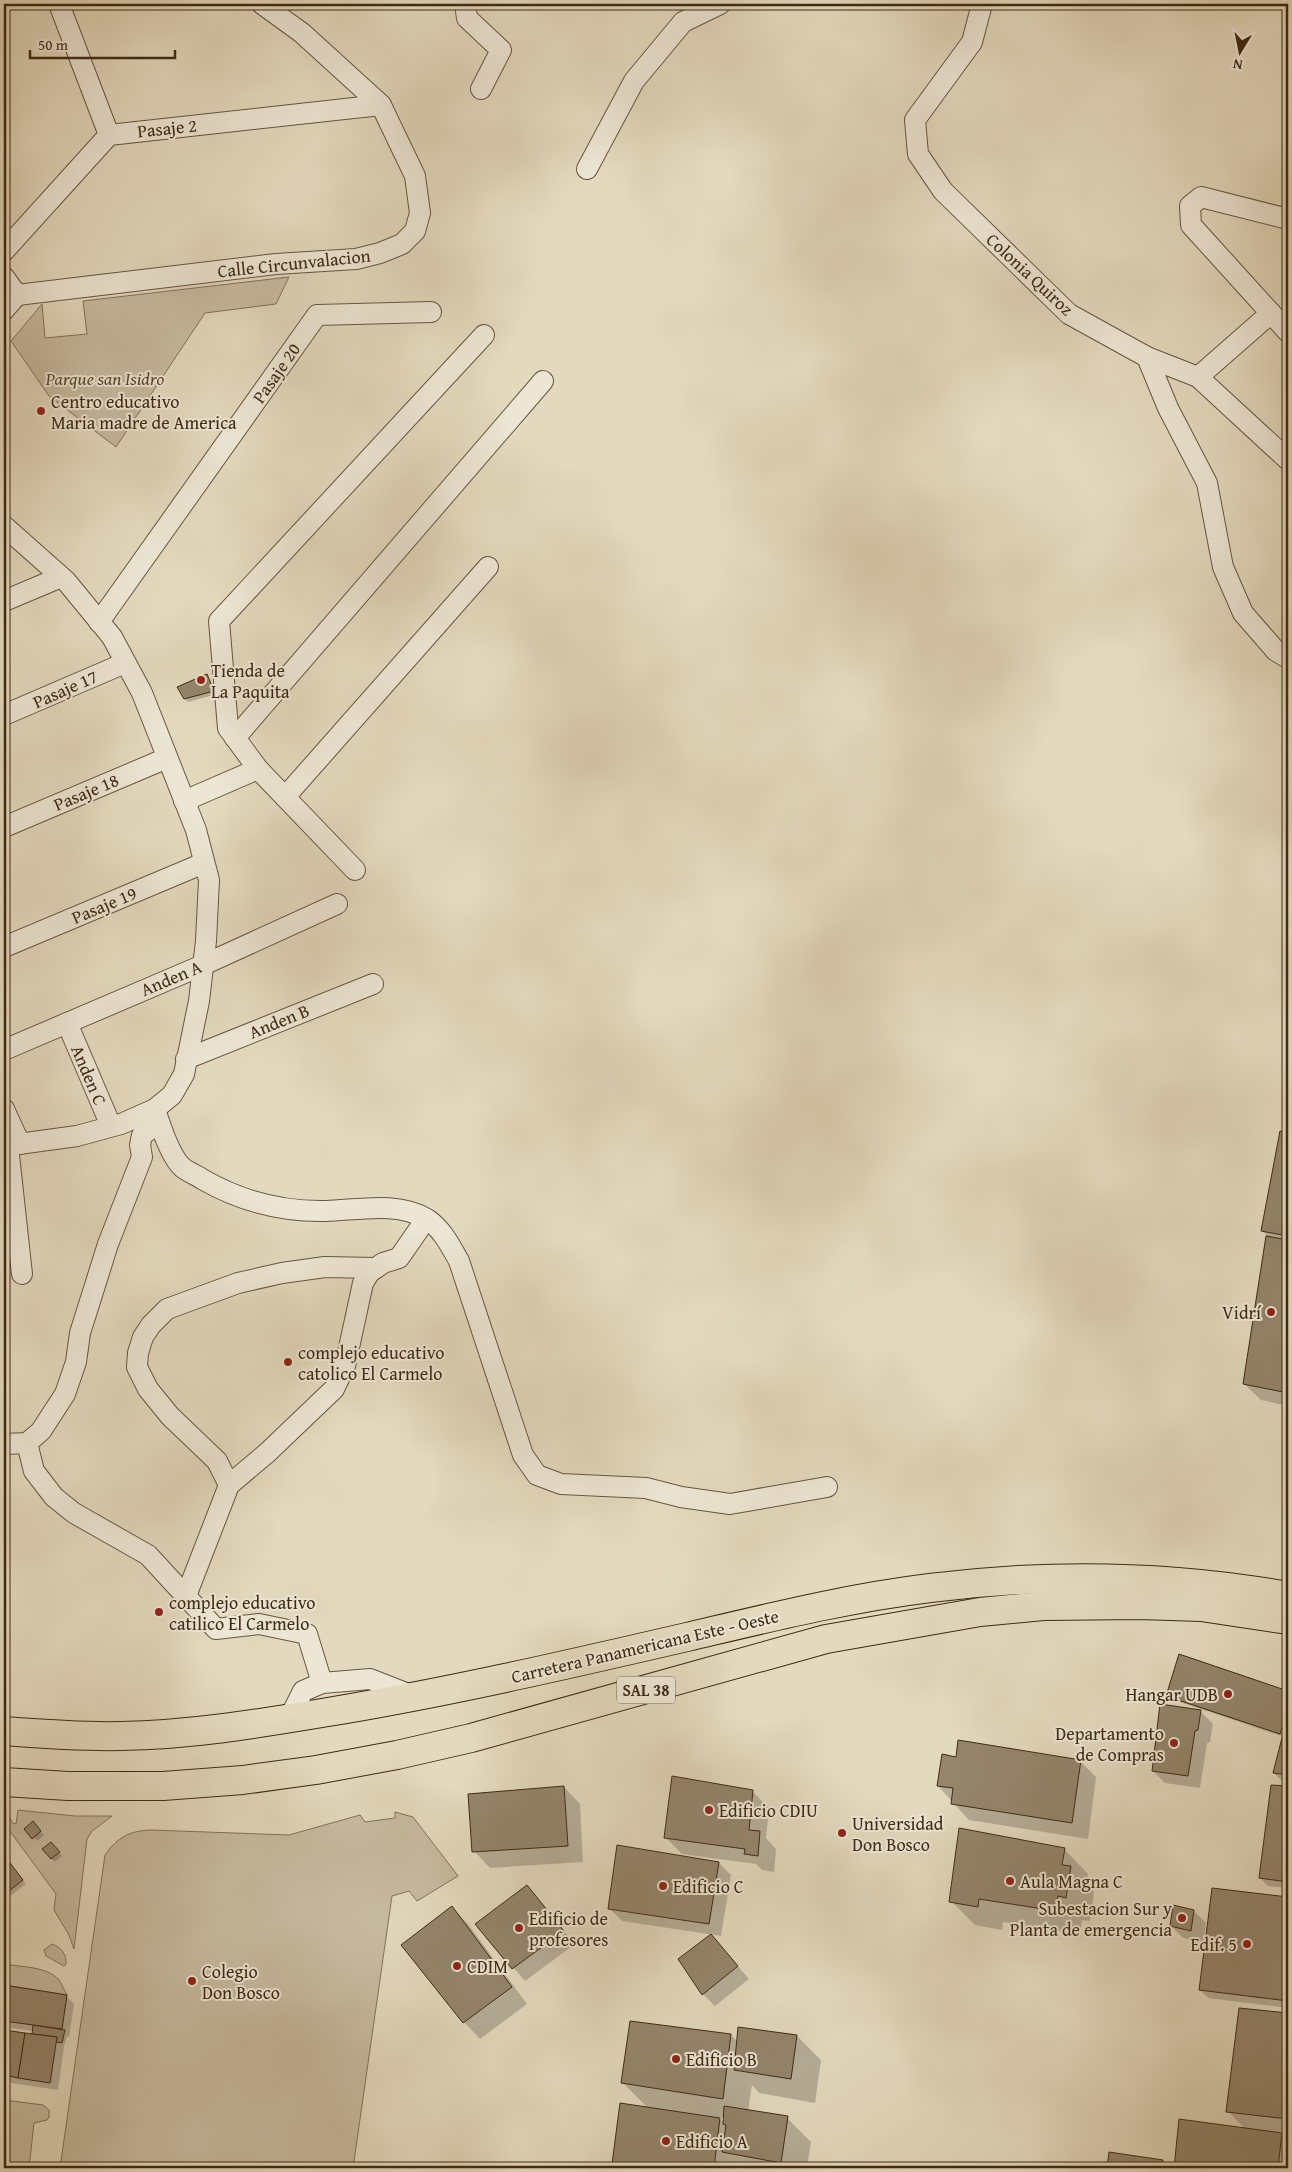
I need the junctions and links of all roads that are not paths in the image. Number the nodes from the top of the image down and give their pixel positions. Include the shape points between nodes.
1 (58, 4) edge
2 (262, 4) edge
3 (465, 4) edge
4 (720, 4) edge
5 (982, 4) edge
6 (481, 89) dead end
7 (381, 105) junction
8 (109, 135) junction
9 (587, 169) dead end
10 (1288, 219) edge
11 (4, 251) edge
12 (4, 277) edge
13 (17, 295) junction
14 (4, 310) edge
15 (431, 312) dead end
16 (1271, 313) junction
17 (1288, 332) edge
18 (484, 335) dead end
19 (1147, 357) junction
20 (1198, 377) junction
21 (543, 381) dead end
22 (1288, 460) edge
23 (4, 526) edge
24 (488, 567) dead end
25 (61, 577) junction
26 (4, 601) edge
27 (99, 622) junction
28 (1288, 658) edge
29 (125, 662) junction
30 (4, 715) edge
31 (235, 738) junction
32 (167, 758) junction
33 (258, 769) junction
34 (285, 797) junction
35 (184, 801) junction
36 (4, 827) edge
37 (204, 863) junction
38 (355, 870) dead end
39 (337, 904) dead end
40 (4, 947) edge
41 (204, 964) junction
42 (372, 984) dead end
43 (67, 1023) junction
44 (4, 1050) edge
45 (186, 1059) junction
46 (4, 1109) edge
47 (157, 1116) junction
48 (111, 1126) junction
49 (11, 1145) edge
50 (426, 1219) junction
51 (376, 1268) junction
52 (22, 1274) dead end
53 (27, 1443) junction
54 (4, 1444) edge
55 (229, 1485) junction
56 (826, 1487) dead end
57 (186, 1596) junction
58 (1288, 1596) edge
59 (1288, 1620) edge
60 (322, 1683) junction
61 (418, 1698) junction
62 (289, 1719) junction
63 (4, 1732) edge
64 (4, 1782) edge

1 - 8 street
2 - 7 street, Calle Circunvalacion via 302,33
3 - 6 street via 467,18 501,50
4 - 9 street via 683,22 634,81
5 - 19 street, Colonia Quiroz via 972,42 915,120 918,154 943,191 1068,314
7 - 8 street, Pasaje 2
7 - 13 street, Calle Circunvalacion via 415,176 420,213 415,231 402,244 356,258 276,264
8 - 11 street
10 - 16 street via 1201,197 1190,206 1192,225
12 - 13 street
13 - 14 street
15 - 27 street, Pasaje 20 via 317,315
16 - 17 street
16 - 20 street
18 - 31 street via 218,621 228,728
19 - 20 street, Colonia Quiroz
19 - 28 street via 1168,408 1207,483 1222,567 1243,612 1276,651
20 - 22 street
21 - 31 street
23 - 25 street
24 - 34 street
25 - 26 street
25 - 27 street
27 - 29 street via 112,637
29 - 30 street, Pasaje 17
29 - 32 street via 142,693
31 - 33 street
32 - 35 street
32 - 36 street, Pasaje 18
33 - 34 street
33 - 35 street
34 - 38 street
35 - 37 street via 196,830
37 - 40 street, Pasaje 19
37 - 41 street via 209,880
39 - 41 street, Anden A
41 - 43 street, Anden A
41 - 45 street
42 - 45 street, Anden B
43 - 44 street, Anden A
43 - 48 street, Anden C
45 - 47 street via 184,1074
46 - 49 street
47 - 48 street
47 - 50 street via 182,1167 243,1199 288,1209 394,1208
47 - 53 street via 142,1135 142,1157 108,1244 65,1394 41,1431
48 - 49 street via 77,1136
49 - 52 street
50 - 51 street via 399,1258
50 - 56 street via 446,1237 459,1260 523,1455 537,1475 561,1484 646,1488 730,1504
51 - 55 street via 363,1284 345,1366 334,1389
51 - 55 street via 325,1267 238,1283 167,1309 151,1325 143,1337 137,1367 148,1389 170,1416 217,1461
53 - 54 street
53 - 57 street via 34,1471 54,1497 74,1513 148,1555
55 - 57 street
57 - 60 street via 216,1629 259,1624 307,1634
58 - 61 highway, Carretera Panamericana Este - Oeste / SAL 38 via 1170,1580 1120,1578 1000,1580 930,1588 781,1614
59 - 64 highway, Carretera Panamericana Este - Oeste / SAL 38 via 1201,1607 1140,1605 1042,1606 980,1612 826,1639 471,1738 316,1770 163,1786
60 - 61 street via 370,1679
60 - 62 street via 302,1691
61 - 62 highway, Carretera Panamericana Este - Oeste / SAL 38
62 - 63 highway, Carretera Panamericana Este - Oeste / SAL 38 via 196,1732 122,1736

